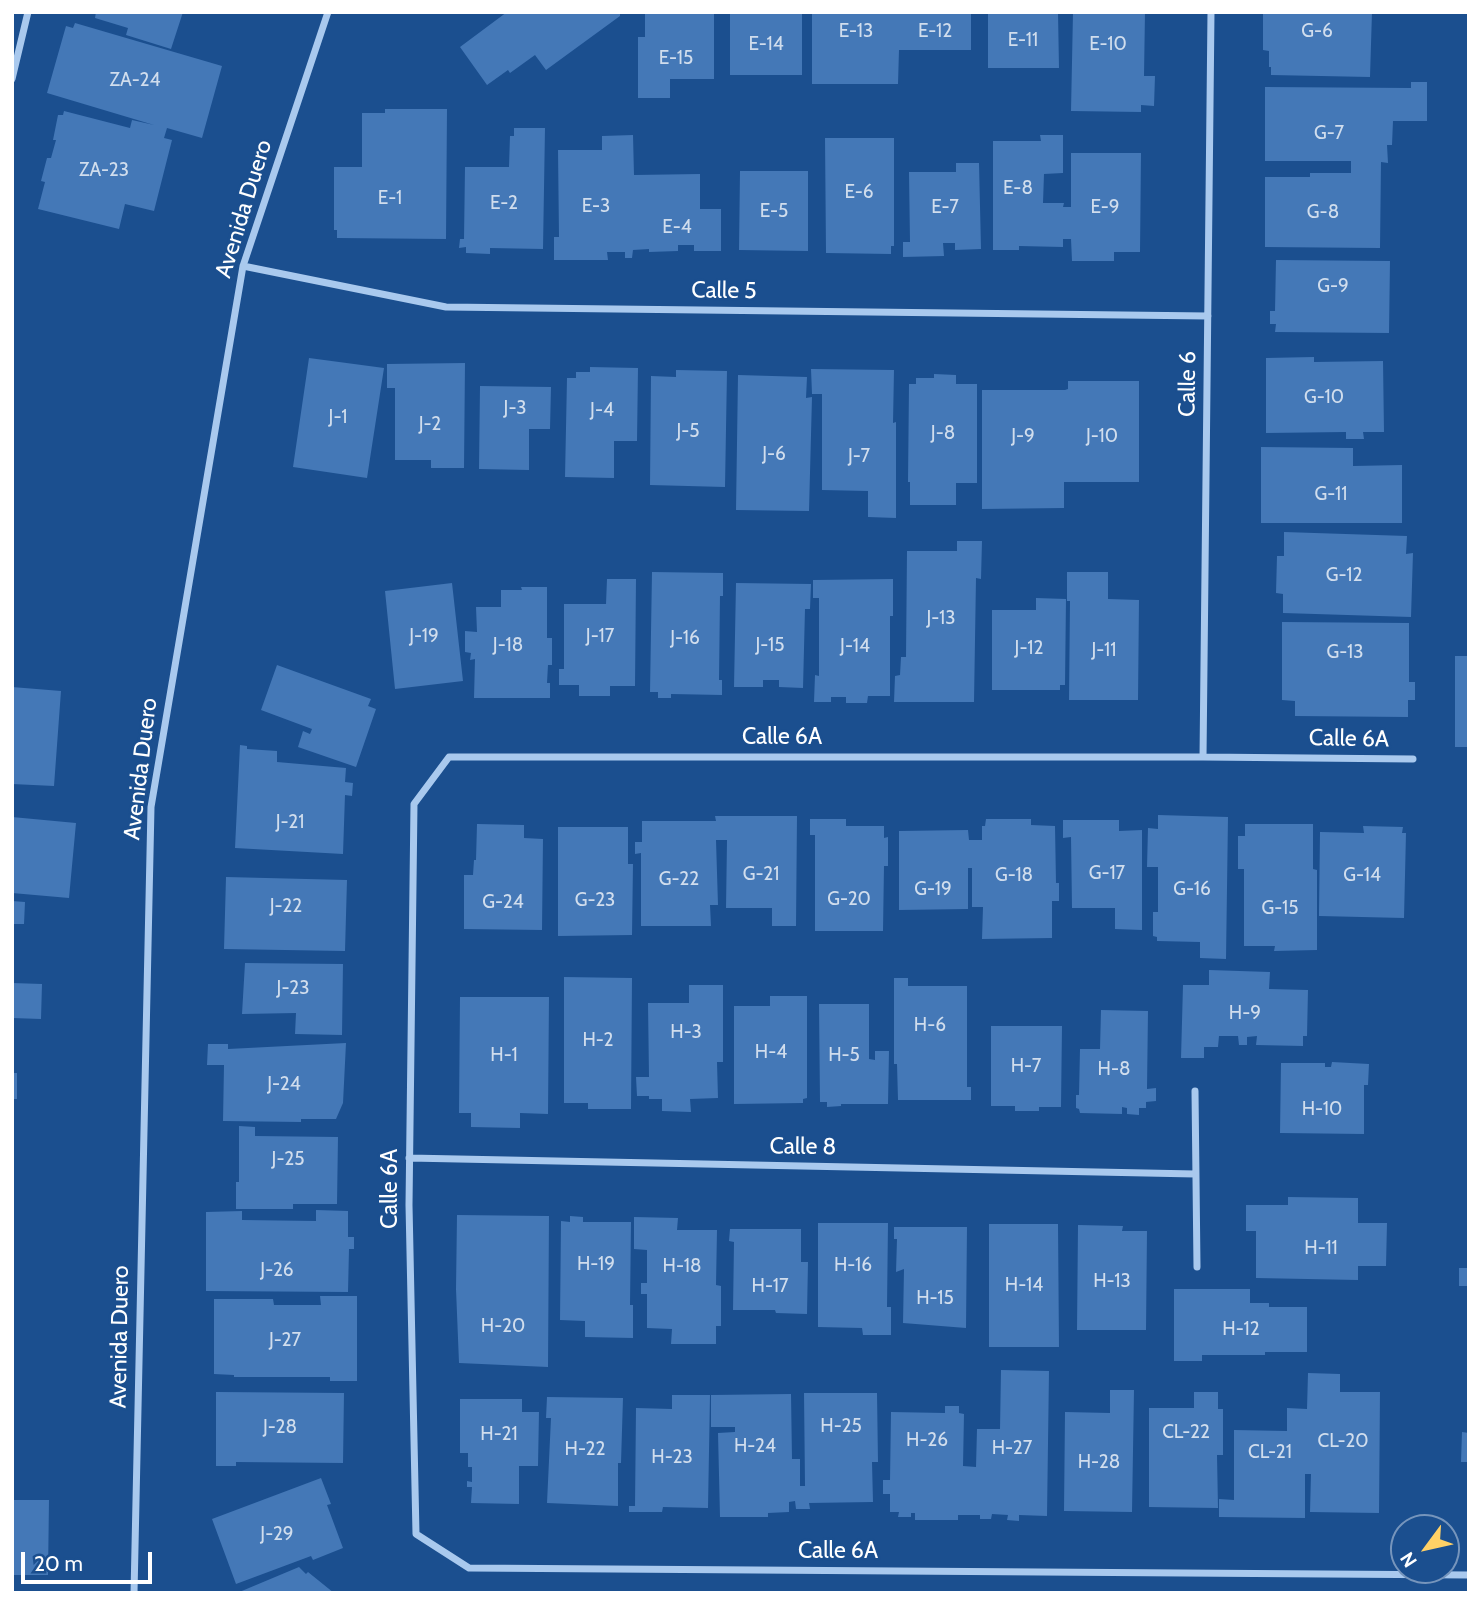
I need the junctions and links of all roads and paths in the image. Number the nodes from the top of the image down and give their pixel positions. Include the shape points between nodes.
1 (28, 12) edge
2 (328, 12) edge
3 (1211, 12) edge
4 (12, 79) edge
5 (243, 266) junction
6 (1208, 316) junction
7 (1203, 757) junction
8 (1413, 759) dead end
9 (1195, 1091) dead end
10 (409, 1158) junction
11 (1195, 1174) junction
12 (1197, 1266) dead end
13 (1469, 1576) edge
14 (134, 1593) edge

1 - 4 street
2 - 5 street, Avenida Duero
3 - 6 street, Calle 6
5 - 6 street, Calle 5 via 446,307
5 - 14 street, Avenida Duero via 151,807
6 - 7 street, Calle 6
7 - 8 street, Calle 6A
7 - 10 street, Calle 6A via 449,757 414,804
9 - 11 street
10 - 11 street, Calle 8
10 - 13 street, Calle 6A via 416,1535 469,1568
11 - 12 street

